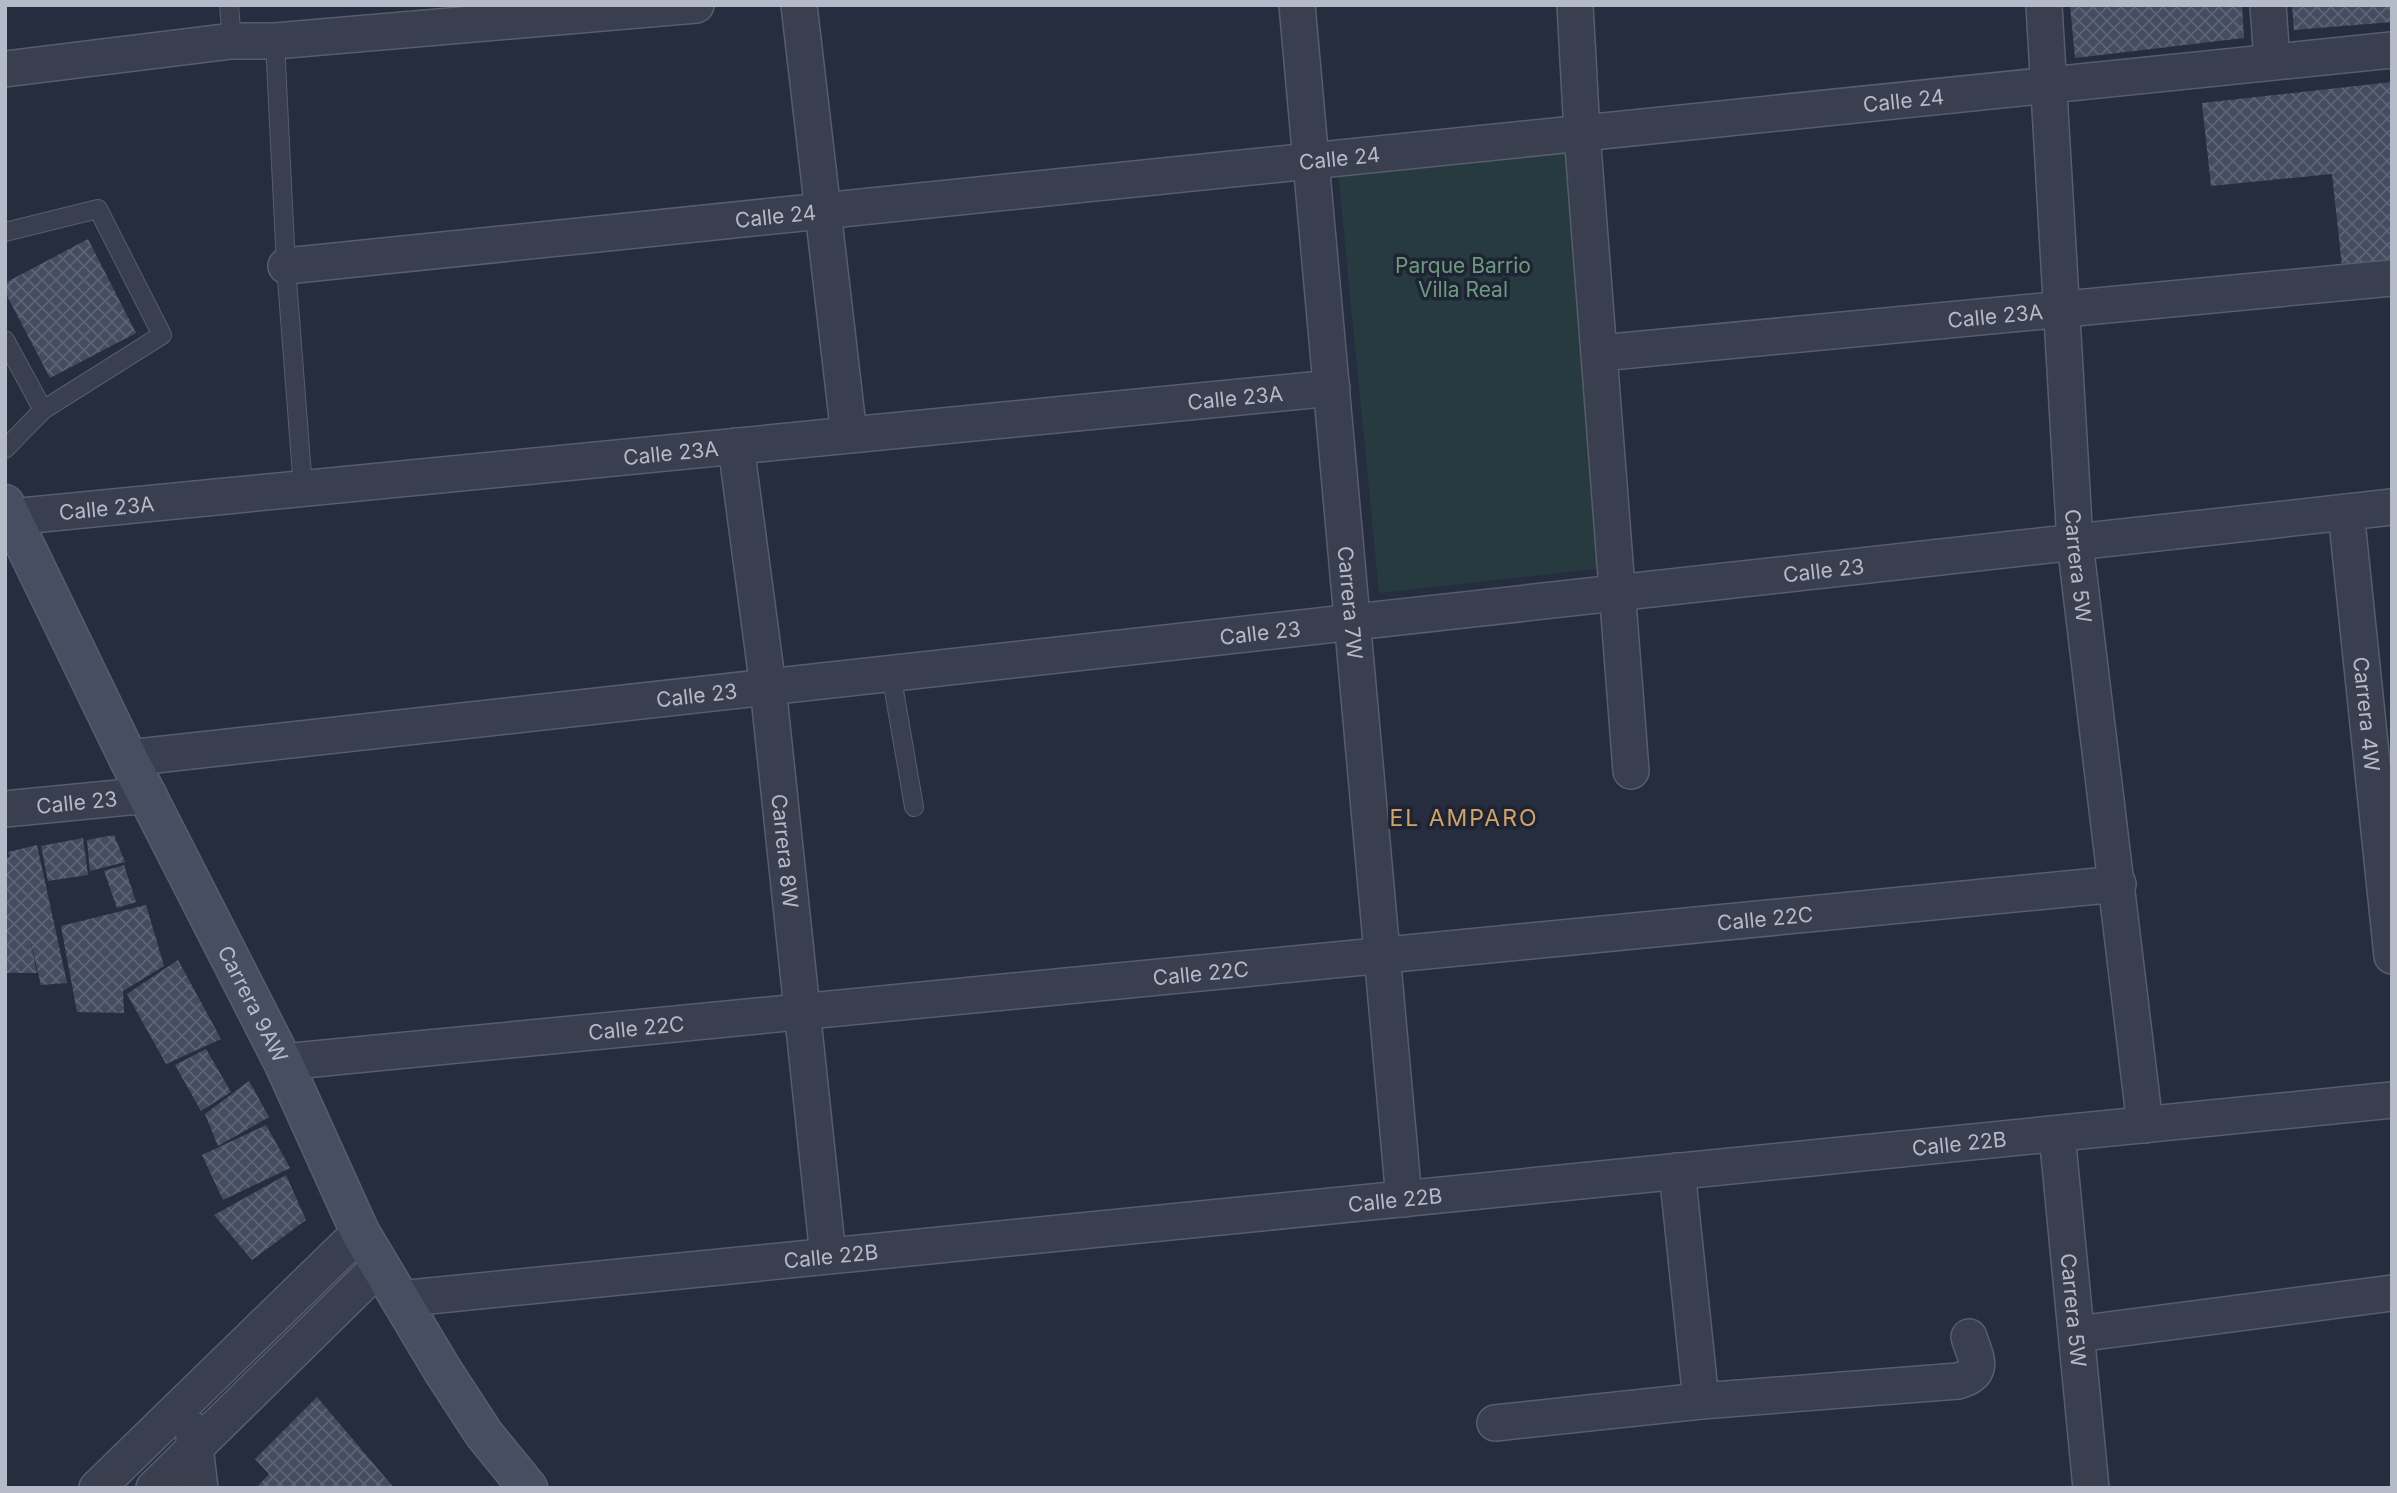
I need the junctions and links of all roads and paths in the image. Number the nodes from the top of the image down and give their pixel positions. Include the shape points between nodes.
1 (229, 5) edge
2 (696, 5) edge
3 (799, 5) edge
4 (1297, 5) edge
5 (1575, 5) edge
6 (2044, 5) edge
7 (2268, 5) edge
8 (232, 41) junction
9 (275, 41) junction
10 (2392, 50) edge
11 (2272, 62) junction
12 (5, 69) edge
13 (2049, 85) junction
14 (1582, 133) junction
15 (1311, 161) junction
16 (823, 211) junction
17 (5, 232) edge
18 (286, 266) junction
19 (2392, 278) edge
20 (2063, 309) junction
21 (5, 340) edge
22 (1600, 353) junction
23 (1332, 388) junction
24 (43, 410) junction
25 (849, 435) junction
26 (736, 446) junction
27 (5, 449) edge
28 (303, 488) junction
29 (2392, 507) edge
30 (8, 510) edge
31 (2346, 512) junction
32 (2075, 543) junction
33 (1619, 593) junction
34 (1353, 622) junction
35 (891, 673) junction
36 (768, 687) junction
37 (128, 758) junction
38 (1631, 771) dead end
39 (149, 795) junction
40 (914, 807) dead end
41 (5, 809) edge
42 (2118, 884) junction
43 (1382, 955) junction
44 (2392, 956) edge
45 (802, 1012) junction
46 (283, 1062) junction
47 (2392, 1100) edge
48 (2145, 1125) junction
49 (2057, 1134) junction
50 (1677, 1171) junction
51 (1404, 1199) junction
52 (360, 1232) junction
53 (828, 1256) junction
54 (379, 1266) junction
55 (2392, 1293) edge
56 (399, 1298) junction
57 (2077, 1334) junction
58 (1969, 1336) dead end
59 (190, 1398) junction
60 (1701, 1401) junction
61 (1495, 1423) dead end
62 (195, 1447) junction
63 (97, 1488) edge
64 (154, 1488) edge
65 (200, 1488) edge
66 (528, 1488) edge
67 (2091, 1488) edge

1 - 8 lane
2 - 9 street
3 - 16 street
4 - 15 street, Carrera 7W
5 - 14 street
6 - 13 street, Carrera 5W
7 - 11 street
8 - 9 street
8 - 12 street
9 - 18 lane
10 - 11 street, Calle 24
11 - 13 street, Calle 24
13 - 14 street, Calle 24
13 - 20 street, Carrera 5W
14 - 15 street, Calle 24
14 - 22 street
15 - 16 street, Calle 24
15 - 23 street, Carrera 7W
16 - 18 street, Calle 24
16 - 25 street
17 - 24 lane via 98,209 162,334
18 - 28 lane
19 - 20 street, Calle 23A
20 - 22 street, Calle 23A
20 - 32 street, Carrera 5W
21 - 24 lane
22 - 33 street
23 - 25 street, Calle 23A
23 - 34 street, Carrera 7W
24 - 27 lane
25 - 26 street, Calle 23A
26 - 28 street, Calle 23A
26 - 36 street, Carrera 8W
28 - 30 street, Calle 23A
29 - 31 street, Calle 23
30 - 37 main road, Carrera 9AW
31 - 32 street, Calle 23
31 - 44 street, Carrera 4W
32 - 33 street, Calle 23
32 - 42 street, Carrera 5W
33 - 34 street, Calle 23
33 - 38 street
34 - 35 street, Calle 23
34 - 43 street, Carrera 7W
35 - 36 street, Calle 23
35 - 40 lane
36 - 37 street, Calle 23
36 - 45 street, Carrera 8W
37 - 39 main road, Carrera 9AW
39 - 41 street, Calle 23
39 - 46 main road, Carrera 9AW
42 - 43 street, Calle 22C
42 - 48 street, Carrera 5W
43 - 45 street, Calle 22C
43 - 51 street, Carrera 7W
45 - 46 street, Calle 22C
45 - 53 street, Carrera 8W
46 - 52 main road, Carrera 9AW
47 - 48 street, Calle 22B
48 - 49 street, Calle 22B
49 - 50 street, Calle 22B
49 - 57 street, Carrera 5W
50 - 51 street, Calle 22B
50 - 60 street
51 - 53 street, Calle 22B
52 - 54 main road, Carrera 9AW
52 - 59 street
53 - 56 street, Calle 22B
54 - 56 main road, Carrera 9AW
54 - 62 street
55 - 57 street
56 - 66 main road, Carrera 9AW via 484,1434
57 - 67 street, Carrera 5W
58 - 60 street via 1976,1371 1958,1381
59 - 62 street
59 - 63 street
60 - 61 street
62 - 64 street
62 - 65 street

